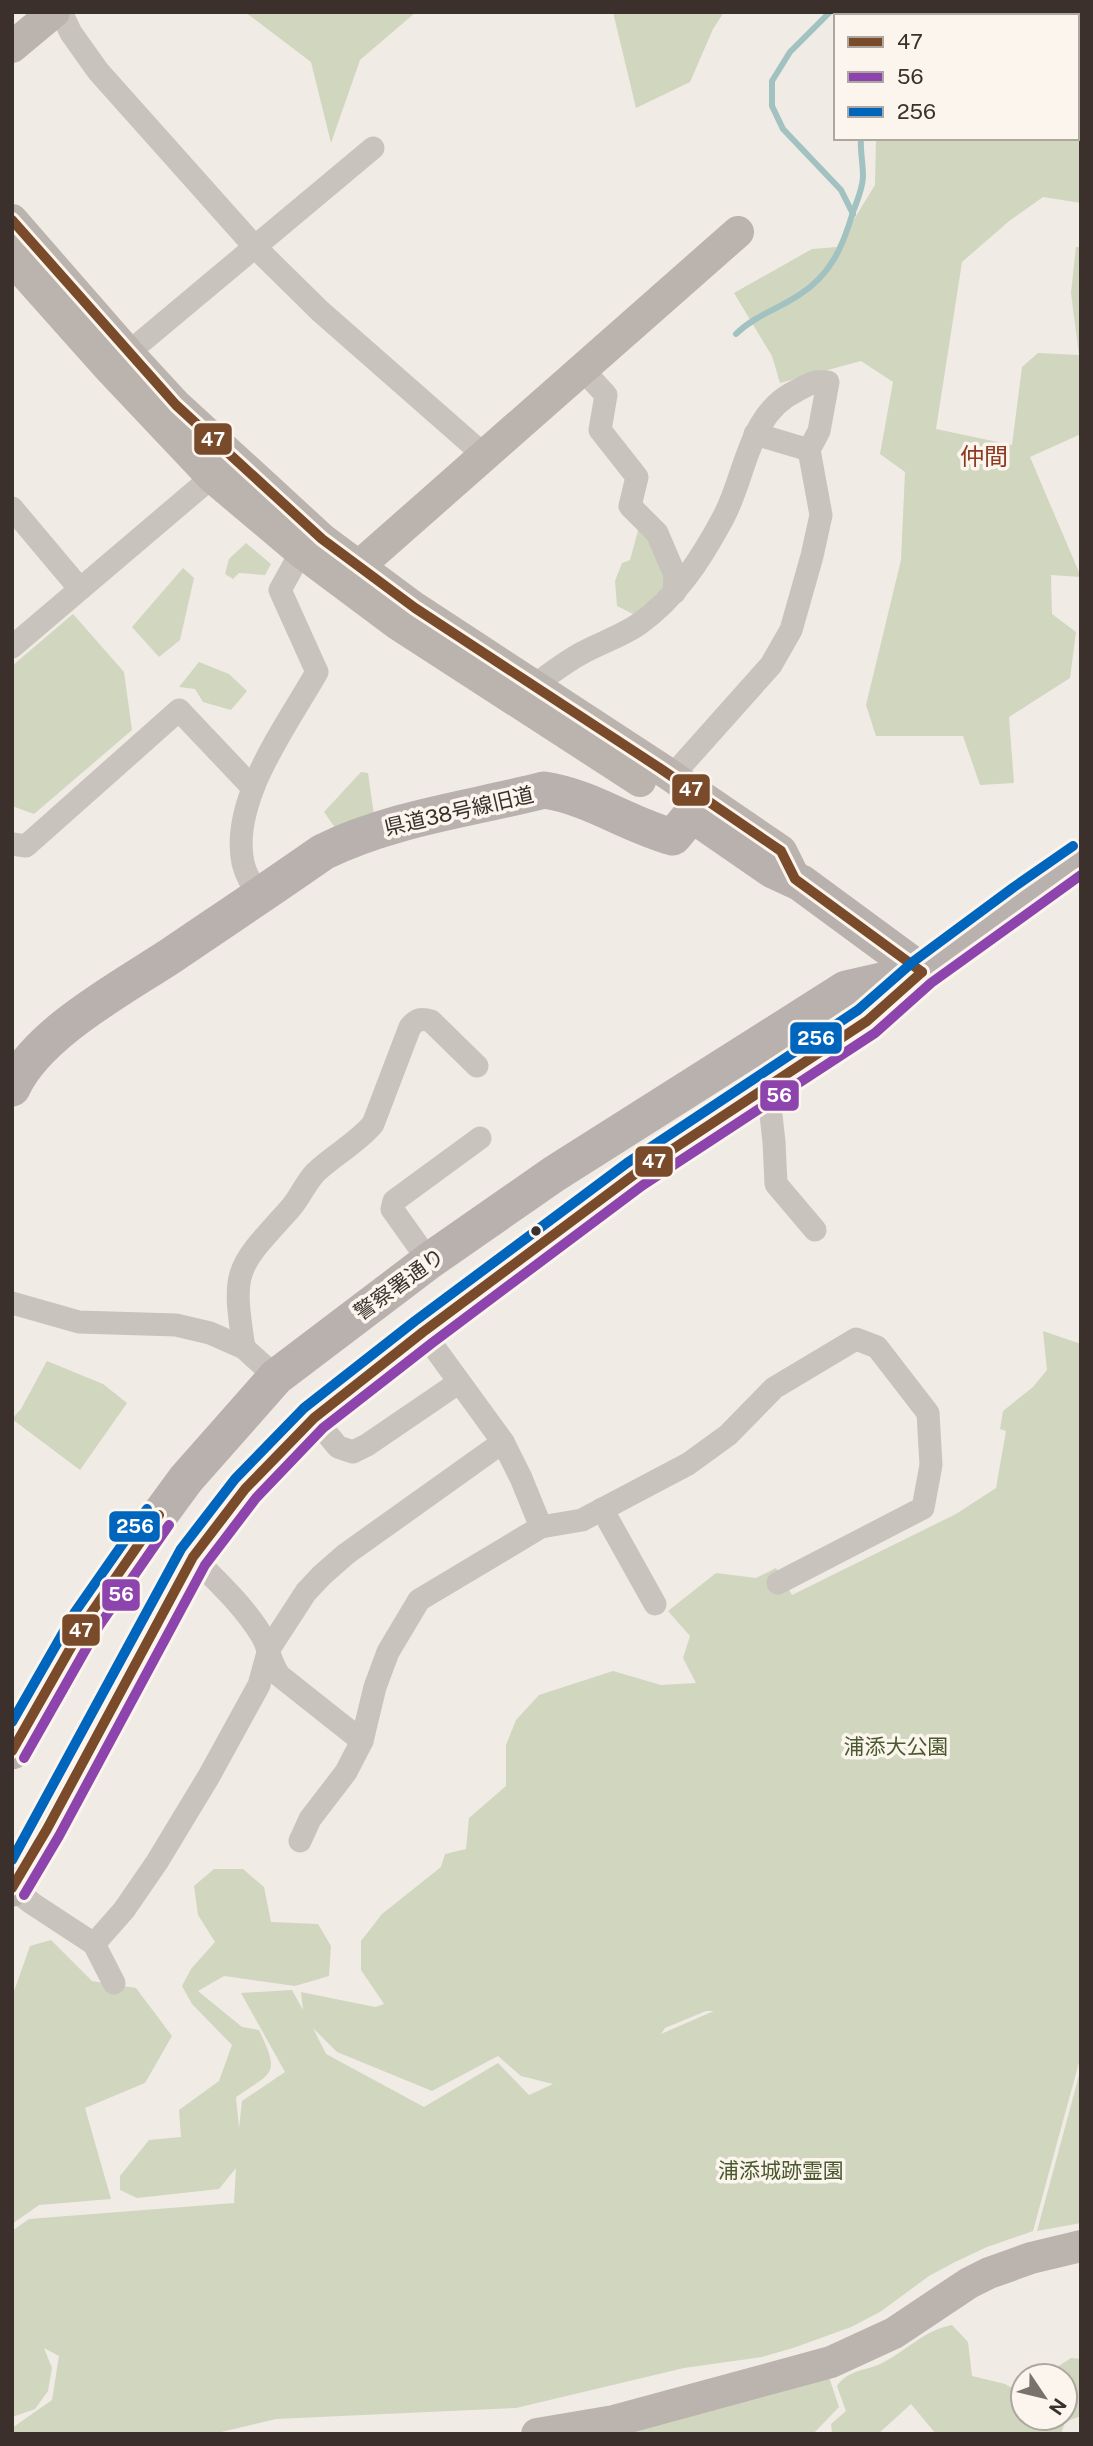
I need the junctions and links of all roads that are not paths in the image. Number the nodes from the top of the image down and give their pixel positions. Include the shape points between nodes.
1 (54, 12) edge
2 (61, 12) edge
3 (12, 47) edge
4 (373, 148) dead end
5 (12, 220) edge
6 (738, 232) dead end
7 (255, 247) junction
8 (13, 263) edge
9 (128, 353) junction
10 (582, 369) junction
11 (755, 434) junction
12 (809, 450) junction
13 (484, 455) junction
14 (212, 477) junction
15 (12, 508) edge
16 (301, 552) junction
17 (349, 574) junction
18 (80, 589) junction
19 (674, 593) junction
20 (12, 647) edge
21 (533, 686) junction
22 (671, 776) junction
23 (252, 787) junction
24 (692, 814) junction
25 (12, 844) edge
26 (1081, 858) edge
27 (795, 879) junction
28 (260, 897) junction
29 (922, 972) junction
30 (477, 1066) dead end
31 (12, 1087) edge
32 (768, 1088) junction
33 (480, 1138) dead end
34 (814, 1230) dead end
35 (429, 1261) junction
36 (12, 1303) edge
37 (423, 1332) junction
38 (244, 1349) junction
39 (276, 1377) junction
40 (458, 1383) junction
41 (314, 1418) junction
42 (503, 1442) junction
43 (602, 1509) junction
44 (541, 1527) junction
45 (193, 1557) junction
46 (778, 1583) dead end
47 (655, 1604) dead end
48 (269, 1649) junction
49 (362, 1741) junction
50 (12, 1751) edge
51 (300, 1841) dead end
52 (12, 1888) edge
53 (94, 1944) junction
54 (114, 1983) dead end
55 (1081, 2246) edge
56 (537, 2434) edge

1 - 3 street
2 - 7 street via 98,71
4 - 7 street
5 - 9 street
6 - 10 street
7 - 9 street
7 - 13 street via 320,311
8 - 14 street
9 - 17 street via 176,405 313,532
10 - 13 street
10 - 19 street via 606,395 600,430 637,477 630,506 657,533 675,575
11 - 12 street
11 - 12 street via 769,411 790,393 816,381 828,382 820,431
11 - 19 street via 724,518
12 - 22 street via 821,515 791,630 771,665
13 - 17 street
14 - 16 street
14 - 18 street
15 - 18 street
16 - 17 street
16 - 23 street via 280,590 317,672
17 - 21 street via 415,608
17 - 24 street via 396,623
18 - 20 street
19 - 21 street via 639,624 578,655
21 - 22 street
22 - 27 street via 781,851
23 - 25 street via 179,709 26,846
23 - 28 street via 242,824 243,862
24 - 27 main road via 773,870
24 - 28 main road, 県道38号線旧道 via 673,837 568,794 544,790 349,840 323,852
26 - 29 main road, 警察署通り
27 - 29 main road
28 - 31 main road, 県道38号線旧道 via 72,1022 31,1058
29 - 32 main road, 警察署通り via 867,1021
29 - 35 main road, 警察署通り via 846,989 554,1174
30 - 38 street via 431,1021 422,1018 410,1027 373,1124 315,1174 291,1209 249,1254 237,1287
32 - 34 street via 776,1184
32 - 37 main road, 警察署通り via 635,1174
33 - 35 street via 394,1200 392,1209
35 - 39 main road, 警察署通り
36 - 38 street via 79,1322 176,1325 210,1333
37 - 40 street
37 - 41 main road, 警察署通り
38 - 39 street
39 - 50 main road, 警察署通り via 186,1479 145,1535 87,1619
40 - 41 street via 353,1452 338,1447
40 - 42 street
41 - 45 main road, 警察署通り via 245,1489
42 - 44 street
42 - 48 street via 322,1575
43 - 44 street via 582,1520
43 - 46 street via 688,1464 728,1435 774,1388 856,1339 877,1347 928,1413 931,1465 923,1508
43 - 47 street
44 - 49 street via 419,1600 388,1652
45 - 48 street via 232,1597
45 - 52 main road, 警察署通り
48 - 49 street via 280,1676
48 - 53 street via 259,1685 209,1776 157,1862
49 - 51 street
52 - 53 street
53 - 54 street
55 - 56 street via 989,2273 894,2333 831,2362 614,2421

